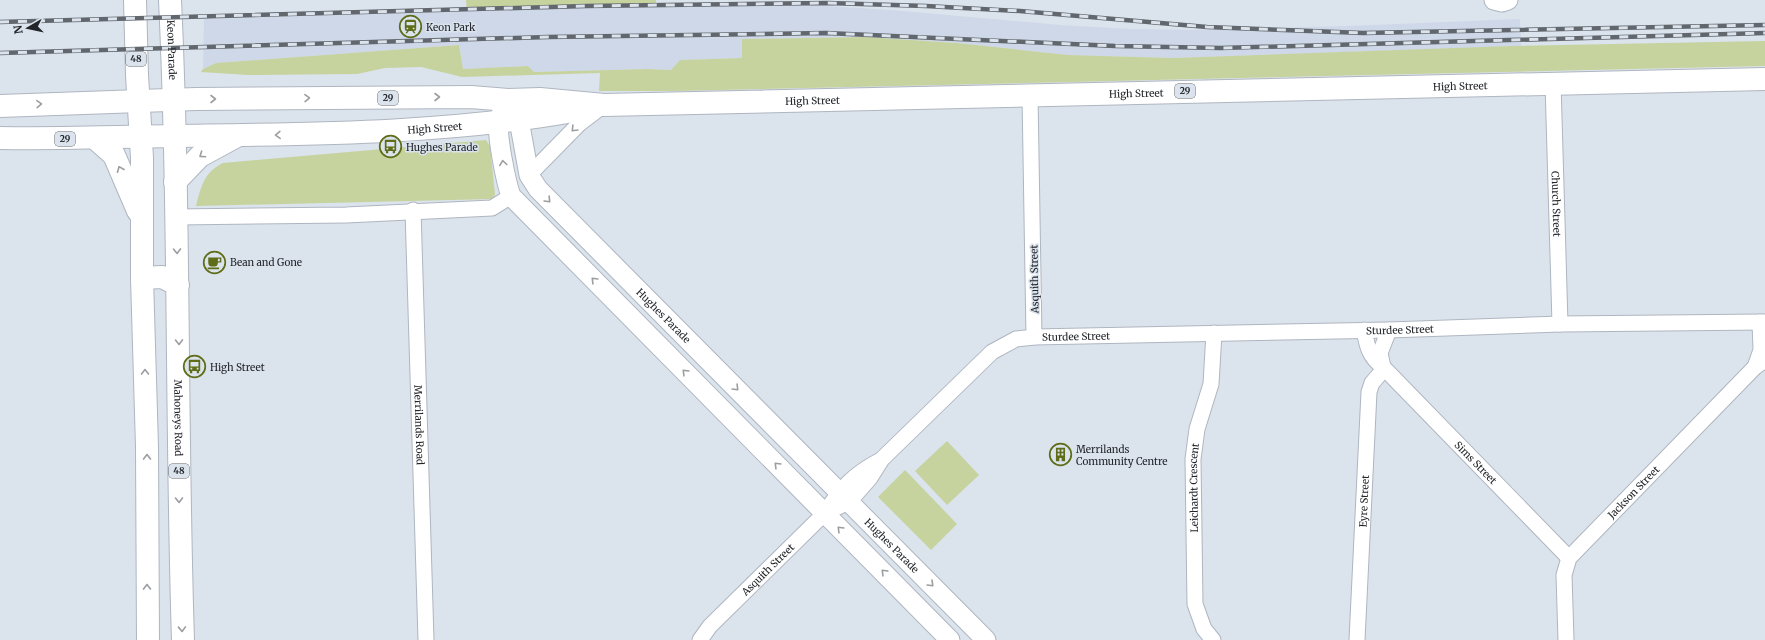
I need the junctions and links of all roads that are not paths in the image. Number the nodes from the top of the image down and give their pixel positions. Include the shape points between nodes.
1 (135, 0) edge
2 (170, 0) edge
3 (1494, 0) edge
4 (1508, 0) edge
5 (1765, 79) edge
6 (1553, 83) junction
7 (1030, 95) junction
8 (174, 100) junction
9 (508, 100) junction
10 (138, 102) junction
11 (604, 105) junction
12 (0, 106) edge
13 (509, 120) junction
14 (175, 136) junction
15 (236, 136) junction
16 (0, 138) edge
17 (140, 138) junction
18 (96, 139) junction
19 (529, 175) junction
20 (175, 182) junction
21 (511, 196) junction
22 (413, 210) junction
23 (141, 217) junction
24 (176, 217) junction
25 (570, 222) junction
26 (553, 239) junction
27 (142, 278) junction
28 (178, 285) junction
29 (1762, 322) edge
30 (1560, 324) junction
31 (1364, 330) junction
32 (1388, 330) junction
33 (1214, 333) junction
34 (1034, 337) junction
35 (1760, 364) edge
36 (1384, 368) junction
37 (844, 497) junction
38 (825, 513) junction
39 (1569, 558) junction
40 (710, 626) junction
41 (978, 637) edge
42 (148, 640) edge
43 (183, 640) edge
44 (426, 640) edge
45 (688, 640) edge
46 (700, 640) edge
47 (950, 640) edge
48 (1213, 640) edge
49 (1357, 640) edge
50 (1566, 640) edge

1 - 10 main road, 48
2 - 8 main road, Keon Parade / 48
3 - 4 street
5 - 6 main road, High Street / 29
6 - 7 main road, High Street / 29
6 - 30 street, Church Street
7 - 11 main road, High Street / 29
7 - 34 street, Asquith Street
8 -> 9 main road, High Street / 29 via 457,97
8 - 10 main road, High Street / 29
8 - 14 main road, Mahoneys Road / 48
9 - 11 main road, High Street / 29 via 540,99
9 - 13 street, Hughes Parade
12 -> 10 main road, High Street / 29
10 - 17 main road, 48
11 - 13 main road, High Street / 29
11 -> 19 street via 579,124
13 -> 15 main road, High Street / 29 via 393,130
13 - 19 street, Hughes Parade
21 -> 13 street, Hughes Parade via 506,183
14 - 15 main road, High Street / 29
14 - 17 main road, High Street / 29
14 - 20 main road, Mahoneys Road / 48
15 -> 20 main road via 200,156
16 - 18 main road, High Street / 29
17 - 18 main road, High Street / 29
17 - 23 main road, 48
23 -> 18 main road via 114,155
19 -> 25 street, Hughes Parade via 538,189
20 - 24 main road, Mahoneys Road / 48
21 - 22 street via 492,208
21 - 26 street, Hughes Parade
22 - 24 street via 346,215
22 - 44 street, Merrilands Road
23 - 27 main road, 48
24 -> 28 main road, Mahoneys Road / 48
25 - 26 street
25 -> 37 street, Hughes Parade
38 -> 26 street, Hughes Parade
27 - 28 main road via 162,277
42 -> 27 main road, 48 via 147,446
28 -> 43 main road, Mahoneys Road / 48 via 179,501
29 - 30 street, Sturdee Street
29 - 35 street, Jackson Street
30 - 32 street, Sturdee Street
31 - 32 street, Sturdee Street
31 - 33 street, Sturdee Street
31 - 36 street, Sims Street via 1369,352
32 - 36 street via 1380,353
33 - 34 street, Sturdee Street
33 - 48 street, Leichardt Crescent via 1211,384 1197,429 1193,459 1195,604 1204,628
34 - 37 street, Asquith Street via 1016,339 992,352 882,459 864,469
35 - 39 street, Jackson Street
36 - 39 street, Sims Street
36 - 49 street, Eyre Street via 1372,383 1369,392
37 - 38 street, Asquith Street
37 -> 41 street, Hughes Parade
38 - 40 street, Asquith Street
47 -> 38 street, Hughes Parade
39 - 50 street, Jackson Street via 1564,575
40 - 45 street, Asquith Street
40 - 46 street, Asquith Street

